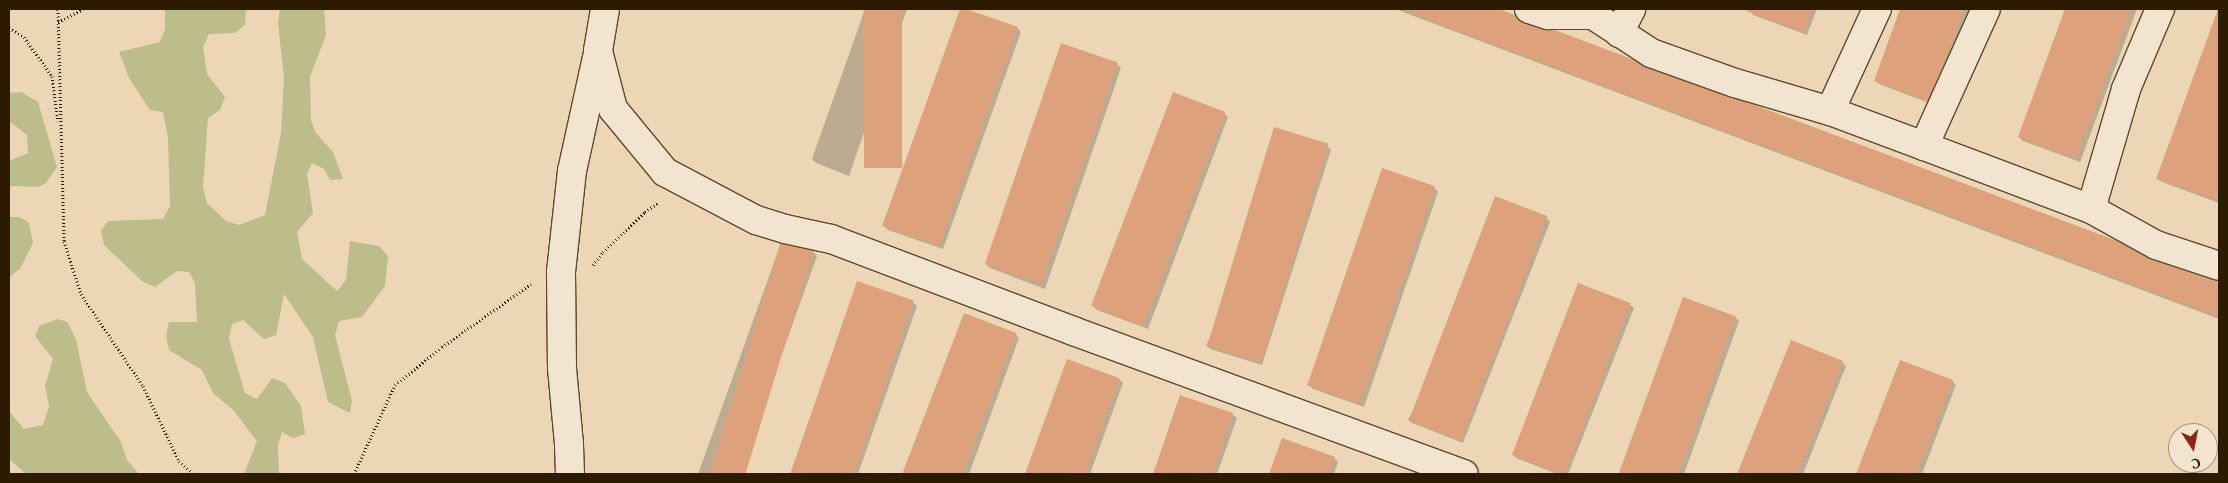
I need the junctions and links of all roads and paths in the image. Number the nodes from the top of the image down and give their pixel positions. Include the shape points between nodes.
1 (58, 9) edge
2 (83, 9) edge
3 (605, 9) edge
4 (1529, 9) edge
5 (1631, 9) edge
6 (1877, 9) edge
7 (1986, 9) edge
8 (2160, 9) edge
9 (1594, 12) edge
10 (58, 23) junction
11 (9, 28) edge
12 (1619, 33) junction
13 (598, 51) junction
14 (1830, 111) junction
15 (60, 137) junction
16 (1924, 146) junction
17 (686, 183) junction
18 (2091, 209) junction
19 (2219, 266) edge
20 (592, 267) dead end
21 (532, 284) dead end
22 (193, 474) edge
23 (354, 474) edge
24 (570, 474) edge
25 (1464, 474) edge

1 - 10 path
2 - 10 path
3 - 13 street
4 - 9 street via 1548,15
5 - 12 street
6 - 14 street
7 - 16 street
8 - 18 street via 2126,89
9 - 12 street
10 - 15 path
11 - 15 path via 24,37 52,76
12 - 14 street via 1651,53 1735,83
13 - 17 street via 613,109 665,172
13 - 24 street via 572,171 561,272 562,368
14 - 16 street
15 - 22 path via 64,241 80,294 144,386 179,461
16 - 18 street
17 - 20 path via 645,212 602,252
17 - 25 street via 756,220 785,230 831,239
18 - 19 street via 2156,245
21 - 23 path via 442,347 395,385

